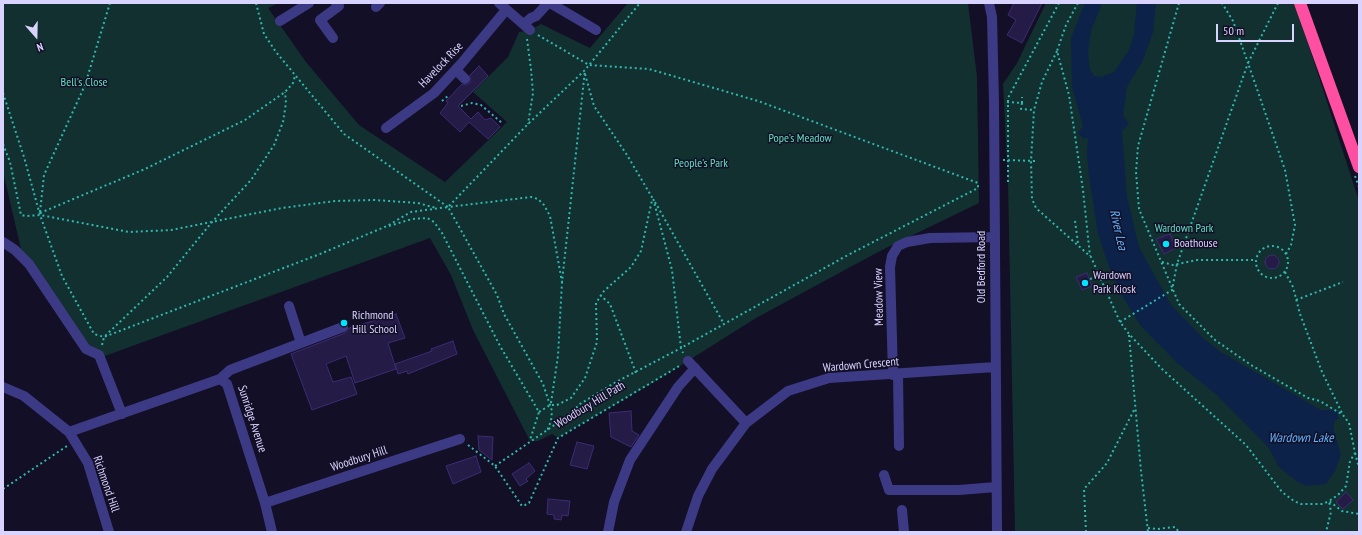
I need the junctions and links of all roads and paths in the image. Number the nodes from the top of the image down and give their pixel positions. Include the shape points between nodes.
1 (110, 3) edge
2 (256, 3) edge
3 (309, 3) edge
4 (336, 3) edge
5 (549, 3) edge
6 (640, 3) edge
7 (989, 3) edge
8 (1059, 3) edge
9 (1078, 3) edge
10 (1179, 3) edge
11 (1222, 3) edge
12 (1278, 3) edge
13 (1300, 3) edge
14 (503, 6) edge
15 (280, 21) dead end
16 (527, 27) junction
17 (596, 30) dead end
18 (333, 38) dead end
19 (1057, 51) junction
20 (1248, 63) junction
21 (589, 65) junction
22 (456, 70) junction
23 (585, 70) junction
24 (295, 76) junction
25 (465, 79) dead end
26 (285, 92) junction
27 (3, 93) edge
28 (434, 93) junction
29 (1022, 97) dead end
30 (445, 98) dead end
31 (1007, 102) junction
32 (1022, 103) junction
33 (461, 106) dead end
34 (1034, 110) junction
35 (502, 123) dead end
36 (528, 124) junction
37 (386, 128) dead end
38 (3, 144) edge
39 (994, 160) junction
40 (1008, 160) junction
41 (1031, 161) junction
42 (1036, 161) dead end
43 (1359, 167) edge
44 (1008, 182) dead end
45 (653, 198) junction
46 (448, 207) junction
47 (437, 209) junction
48 (40, 214) junction
49 (1075, 221) dead end
50 (212, 222) junction
51 (387, 226) junction
52 (995, 237) junction
53 (3, 242) edge
54 (1078, 244) junction
55 (1286, 254) junction
56 (1091, 257) junction
57 (1256, 260) junction
58 (1161, 262) junction
59 (1177, 264) junction
60 (1285, 272) junction
61 (1099, 276) junction
62 (1090, 279) dead end
63 (562, 282) junction
64 (1343, 282) dead end
65 (1172, 290) junction
66 (600, 295) junction
67 (1296, 300) junction
68 (288, 306) dead end
69 (1120, 322) junction
70 (724, 324) junction
71 (343, 327) dead end
72 (1129, 334) junction
73 (104, 336) junction
74 (301, 343) junction
75 (681, 348) junction
76 (692, 364) junction
77 (996, 367) junction
78 (636, 373) junction
79 (895, 374) junction
80 (220, 379) junction
81 (3, 387) edge
82 (550, 405) junction
83 (1135, 409) junction
84 (539, 412) junction
85 (122, 414) junction
86 (1343, 415) junction
87 (746, 423) junction
88 (547, 431) junction
89 (72, 437) junction
90 (460, 439) joint
91 (530, 441) junction
92 (899, 446) dead end
93 (1355, 453) junction
94 (495, 466) junction
95 (1359, 468) edge
96 (884, 475) dead end
97 (996, 487) junction
98 (3, 489) edge
99 (1329, 501) junction
100 (265, 503) junction
101 (902, 510) dead end
102 (1359, 514) edge
103 (1148, 528) junction
104 (109, 532) edge
105 (272, 532) edge
106 (608, 532) edge
107 (686, 532) edge
108 (904, 532) edge
109 (997, 532) edge
110 (1086, 532) edge
111 (1148, 532) edge
112 (1179, 532) edge
113 (1326, 532) edge

1 - 48 path via 84,85 44,175
2 - 24 path via 264,34
3 - 15 street
4 - 18 street via 339,6 320,20
5 - 16 street via 531,18
5 - 17 street
6 - 21 path
7 - 39 street, Old Bedford Road via 992,17
8 - 31 path
9 - 19 path via 1066,25
10 - 58 path via 1138,146 1136,172 1139,209
11 - 20 path via 1233,21
12 - 20 path
13 - 43 highway
14 - 16 street
14 - 22 street, Havelock Rise via 474,56
16 - 21 path
16 - 36 path via 533,93
19 - 34 path via 1042,82
19 - 56 path via 1069,95
20 - 55 path via 1285,170 1295,225 1291,245
20 - 59 path
21 - 23 path
21 - 70 path via 649,69 736,94 978,183 978,188 848,255
22 - 25 street
22 - 28 street, Havelock Rise
23 - 36 path
23 - 45 path via 594,106
23 - 63 path
24 - 26 path via 293,83
24 - 46 path via 344,134
26 - 48 path via 245,120 144,169
26 - 50 path via 283,122 274,145 251,180
27 - 48 path
28 - 30 street
28 - 37 street, Havelock Rise
29 - 32 path
31 - 32 path
31 - 40 path
32 - 34 path via 1021,109
33 - 35 path via 472,103 481,105
34 - 41 path
36 - 46 path
38 - 48 path via 10,162 21,215
39 - 40 path
39 - 52 street, Old Bedford Road
40 - 41 path
40 - 44 path
41 - 42 path
41 - 54 path via 1033,204
45 - 66 path via 641,251 631,267
45 - 70 path
45 - 75 path via 672,270
46 - 47 path
46 - 63 path via 531,197 538,199 550,216
46 - 82 path via 543,384
47 - 50 path via 418,202 335,201
47 - 51 path via 411,212
48 - 50 path via 129,232 171,230
48 - 73 path via 62,276 94,334
49 - 54 path
50 - 73 path via 167,277
51 - 73 path
51 - 84 path via 412,219 427,218 434,222 500,346
52 - 77 street, Old Bedford Road
52 - 79 street, Meadow View via 930,238 898,246 892,256 890,267
53 - 85 street via 29,264 86,349 99,355
54 - 56 path
55 - 57 path via 1278,247 1270,246 1259,253
55 - 60 path via 1289,264
56 - 61 path
57 - 59 path via 1197,260
57 - 60 path via 1258,271 1266,277 1276,277
58 - 59 path
58 - 65 path
59 - 65 path
60 - 67 path
61 - 62 path
61 - 69 path
63 - 82 path via 558,356
64 - 67 path
65 - 69 path
65 - 86 path via 1179,304 1215,340 1251,365
66 - 78 path via 610,304
66 - 82 path via 596,304 597,342 585,378 571,398 557,405
67 - 86 path via 1314,353
68 - 74 street
69 - 72 path
70 - 75 path
71 - 74 street
72 - 83 path
72 - 99 path via 1162,369 1246,445 1282,492 1301,504 1323,504
74 - 80 street via 230,370
75 - 76 path
75 - 78 path
76 - 87 street
76 - 94 path, Woodbury Hill Path via 558,438 530,503 522,506
76 - 106 street via 630,460 614,502
77 - 79 street, Wardown Crescent
77 - 97 street, Old Bedford Road
78 - 88 path via 580,404
79 - 87 street, Wardown Crescent via 829,378 788,391
79 - 92 street
80 - 85 street, Sunridge Avenue
80 - 100 street, Sunridge Avenue via 227,384
81 - 89 street, Richmond Hill via 24,396
82 - 84 path
82 - 88 path via 551,421
83 - 103 path
83 - 110 path via 1107,463 1084,488
84 - 91 path
85 - 89 street, Sunridge Avenue
86 - 93 path via 1349,423
87 - 107 street, Wardown Crescent via 712,469 698,496
88 - 91 path
89 - 98 path
89 - 104 street, Richmond Hill via 88,463
90 - 94 path, Woodbury Hill Path
90 - 100 street, Woodbury Hill
91 - 94 path
93 - 95 path
93 - 99 path via 1350,461 1346,486
96 - 97 street via 889,490
97 - 109 street, Old Bedford Road
99 - 102 path via 1342,511
99 - 113 path via 1331,512
100 - 105 street, Sunridge Avenue
101 - 108 street
103 - 111 path
103 - 112 path via 1157,530 1175,527

